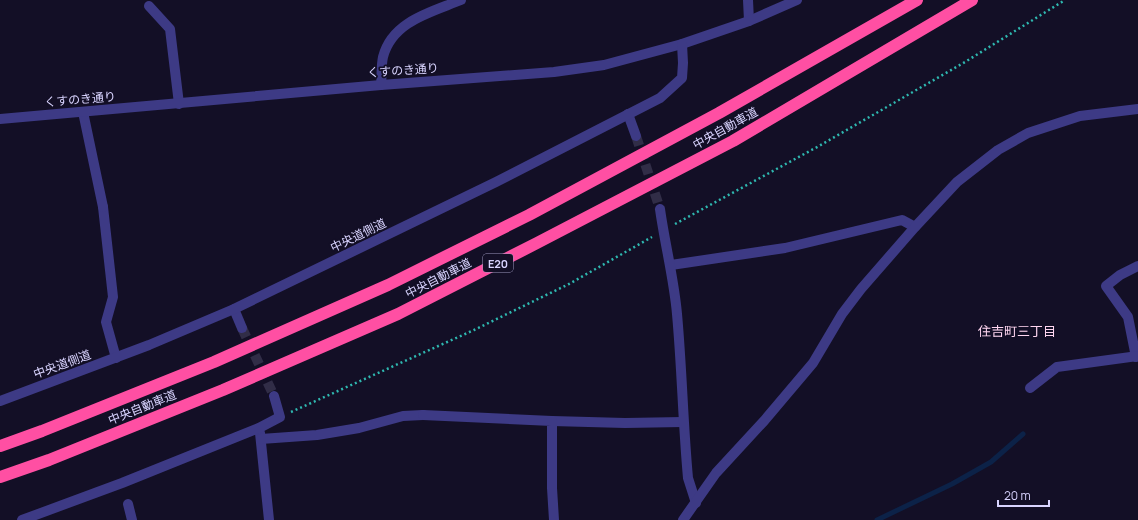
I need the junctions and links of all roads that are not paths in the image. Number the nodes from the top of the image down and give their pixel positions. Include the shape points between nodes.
1 (461, 0) edge
2 (748, 0) edge
3 (797, 0) edge
4 (917, 0) edge
5 (972, 0) edge
6 (149, 6) dead end
7 (749, 21) junction
8 (682, 44) junction
9 (381, 85) junction
10 (179, 104) junction
11 (1138, 109) edge
12 (83, 112) junction
13 (628, 114) junction
14 (0, 119) edge
15 (636, 136) tunnel mouth
16 (660, 209) tunnel mouth
17 (915, 227) junction
18 (671, 265) junction
19 (1138, 266) edge
20 (234, 309) junction
21 (242, 328) tunnel mouth
22 (1137, 357) edge
23 (116, 358) junction
24 (1030, 388) dead end
25 (274, 396) tunnel mouth
26 (0, 401) edge
27 (552, 421) junction
28 (683, 422) junction
29 (259, 428) junction
30 (261, 439) junction
31 (0, 446) edge
32 (0, 477) edge
33 (696, 503) junction
34 (128, 504) dead end
35 (22, 520) edge
36 (132, 520) edge
37 (269, 520) edge
38 (554, 520) edge
39 (684, 520) edge

1 - 9 street via 413,20 394,35 384,55
2 - 7 street
3 - 7 street, くすのき通り
4 - 31 highway, 中央自動車道 / E20, bridge via 529,215 388,285 214,362
5 - 32 highway, 中央自動車道 / E20, bridge via 733,141 398,314 223,390
6 - 10 street via 170,29
7 - 8 street, くすのき通り
8 - 9 street, くすのき通り via 604,65 554,72
8 - 13 street, 中央道側道 via 682,78 660,98
9 - 10 street, くすのき通り
10 - 12 street, くすのき通り
11 - 17 street via 1080,116 1028,133 998,150 957,182
12 - 14 street, くすのき通り
12 - 23 street via 104,207 113,297 106,322
13 - 15 street
13 - 20 street, 中央道側道 via 496,182
16 - 18 street
17 - 18 street via 902,220 785,248
17 - 33 street via 842,314 813,363 716,472
18 - 28 street via 677,313
19 - 22 street via 1106,286 1128,317
20 - 21 street
20 - 23 street, 中央道側道
22 - 24 street via 1057,367
23 - 26 street, 中央道側道
25 - 29 street via 280,417
27 - 28 street
27 - 30 street via 403,416 318,436
27 - 38 street
28 - 33 street via 688,478
29 - 30 street
29 - 35 street
30 - 37 street
33 - 39 street
34 - 36 street

